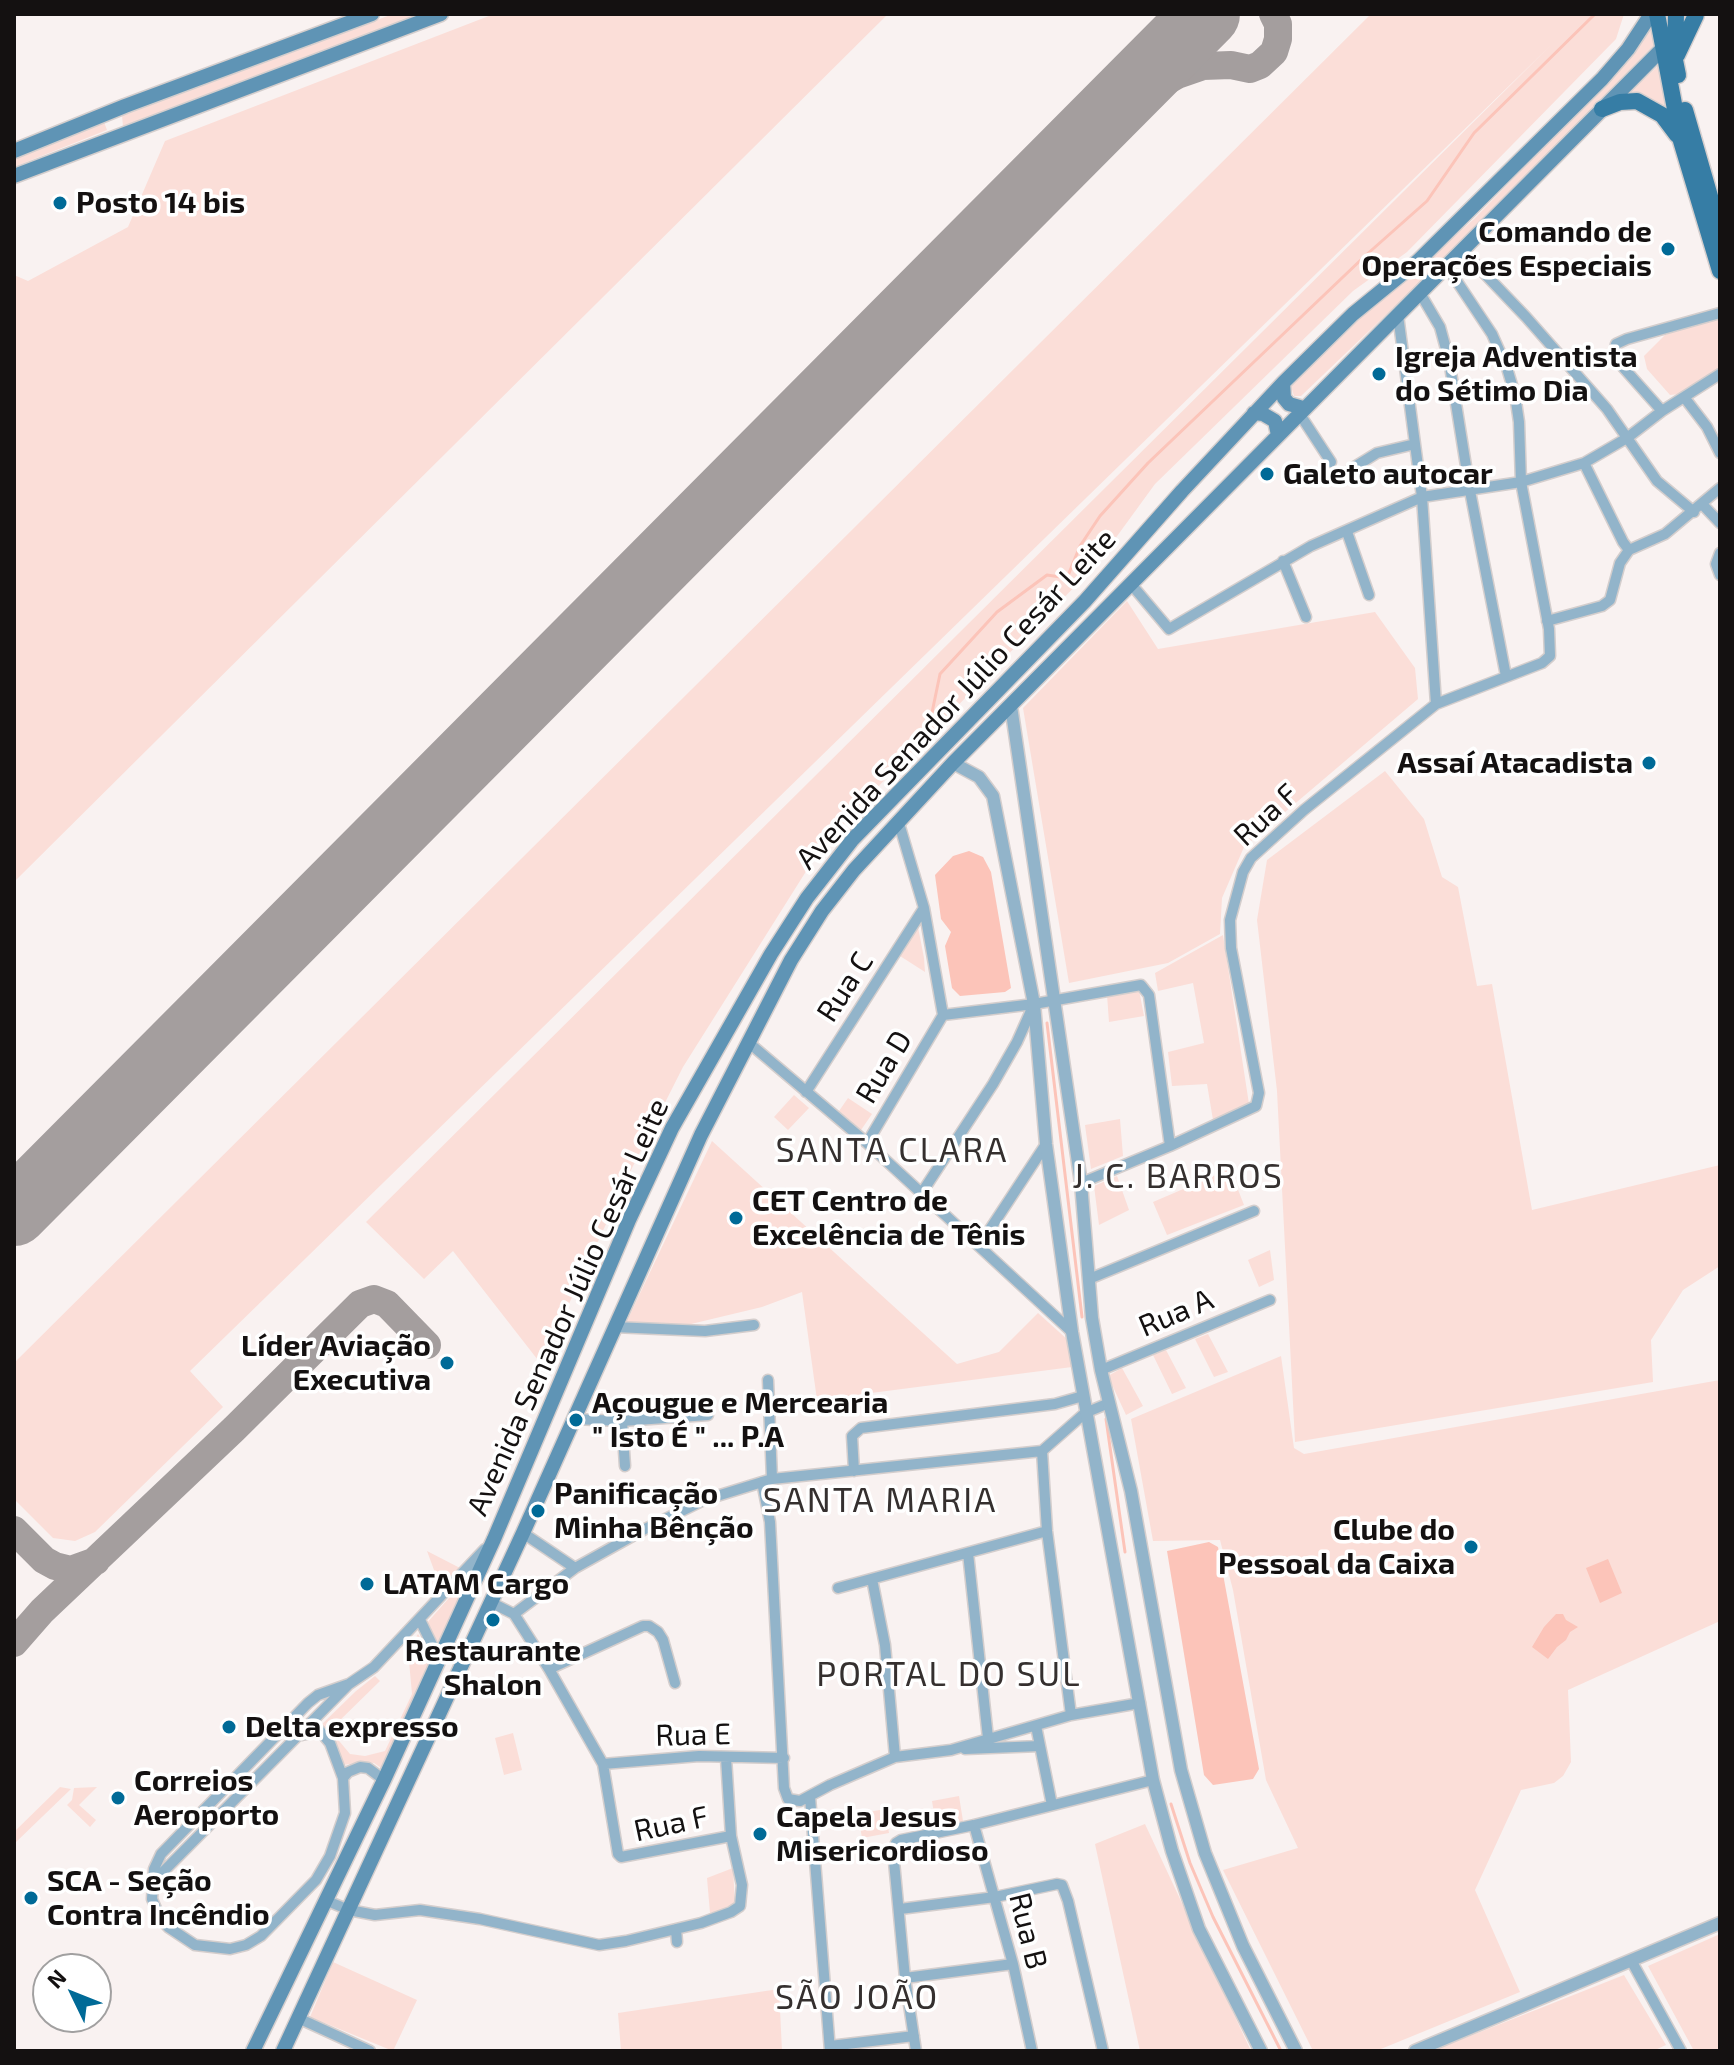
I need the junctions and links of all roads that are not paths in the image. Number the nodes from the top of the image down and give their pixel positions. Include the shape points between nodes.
1 (372, 14) edge
2 (441, 14) edge
3 (1651, 14) edge
4 (1657, 14) edge
5 (1676, 14) edge
6 (1697, 14) edge
7 (1671, 49) junction
8 (1602, 109) junction
9 (105, 114) junction
10 (49, 138) junction
11 (113, 139) junction
12 (14, 141) edge
13 (1681, 141) junction
14 (14, 151) edge
15 (14, 176) edge
16 (1720, 231) edge
17 (1462, 250) junction
18 (1446, 265) junction
19 (1720, 271) edge
20 (1420, 293) junction
21 (1720, 313) edge
22 (1398, 315) junction
23 (1720, 374) edge
24 (1283, 383) junction
25 (1684, 397) junction
26 (1301, 411) junction
27 (1662, 411) junction
28 (1254, 413) junction
29 (1278, 435) junction
30 (1627, 438) junction
31 (1415, 444) junction
32 (1720, 453) edge
33 (1331, 462) dead end
34 (1584, 463) junction
35 (1351, 469) dead end
36 (1521, 482) junction
37 (1720, 488) edge
38 (1470, 491) junction
39 (1422, 497) junction
40 (1698, 508) junction
41 (1720, 523) edge
42 (1347, 532) junction
43 (1629, 550) junction
44 (1720, 553) edge
45 (1283, 561) junction
46 (1720, 575) edge
47 (1131, 584) junction
48 (1369, 595) dead end
49 (1306, 617) dead end
50 (1547, 621) junction
51 (1506, 676) junction
52 (1436, 704) junction
53 (1011, 706) junction
54 (953, 763) junction
55 (898, 820) junction
56 (924, 908) junction
57 (1055, 999) junction
58 (1034, 1004) junction
59 (943, 1015) junction
60 (748, 1042) junction
61 (806, 1092) junction
62 (867, 1143) junction
63 (1046, 1144) junction
64 (1170, 1146) junction
65 (1081, 1183) junction
66 (921, 1194) junction
67 (1254, 1211) dead end
68 (629, 1220) junction
69 (654, 1237) junction
70 (979, 1246) junction
71 (615, 1253) junction
72 (640, 1270) junction
73 (1089, 1279) junction
74 (1270, 1300) dead end
75 (754, 1325) dead end
76 (614, 1327) junction
77 (1072, 1332) junction
78 (1101, 1370) junction
79 (768, 1380) dead end
80 (1083, 1396) junction
81 (1109, 1403) junction
82 (1085, 1413) junction
83 (708, 1415) dead end
84 (573, 1419) junction
85 (622, 1421) junction
86 (1042, 1451) junction
87 (625, 1466) dead end
88 (854, 1471) junction
89 (767, 1480) junction
90 (1047, 1531) junction
91 (523, 1533) junction
92 (494, 1539) junction
93 (968, 1553) junction
94 (575, 1568) junction
95 (872, 1579) junction
96 (838, 1588) dead end
97 (490, 1602) junction
98 (514, 1614) junction
99 (420, 1620) junction
100 (439, 1659) junction
101 (549, 1669) junction
102 (675, 1683) dead end
103 (349, 1684) junction
104 (1140, 1703) junction
105 (1071, 1715) junction
106 (290, 1724) junction
107 (1036, 1726) junction
108 (302, 1735) junction
109 (988, 1738) junction
110 (1040, 1746) junction
111 (951, 1750) junction
112 (895, 1757) junction
113 (726, 1758) junction
114 (784, 1758) junction
115 (603, 1764) junction
116 (343, 1778) junction
117 (384, 1780) junction
118 (1153, 1780) junction
119 (810, 1797) junction
120 (1052, 1805) junction
121 (974, 1825) junction
122 (731, 1836) junction
123 (152, 1883) junction
124 (995, 1897) junction
125 (325, 1900) junction
126 (900, 1909) junction
127 (349, 1910) junction
128 (1720, 1923) edge
129 (676, 1929) junction
130 (677, 1942) dead end
131 (1632, 1962) junction
132 (1013, 1964) junction
133 (905, 1978) junction
134 (284, 1986) junction
135 (301, 2011) junction
136 (914, 2036) junction
137 (830, 2048) edge
138 (253, 2051) edge
139 (283, 2051) edge
140 (370, 2051) edge
141 (916, 2051) edge
142 (1032, 2051) edge
143 (1103, 2051) edge
144 (1261, 2051) edge
145 (1296, 2051) edge
146 (1415, 2051) edge
147 (1681, 2051) edge

1 - 9 main road
2 - 11 main road
3 - 24 main road, Avenida Senador Júlio Cesár Leite via 1602,79 1418,261 1353,314
4 - 7 main road
5 - 7 main road
6 - 7 main road
6 - 7 street
7 - 8 main road, Avenida Senador Júlio Cesár Leite
7 - 13 main road
7 - 16 main road
8 - 13 main road via 1629,101 1649,106
8 - 17 main road, Avenida Senador Júlio Cesár Leite
9 - 10 main road
9 - 11 main road
10 - 12 main road
10 - 14 main road
11 - 15 main road
13 - 19 main road
17 - 18 main road, Avenida Senador Júlio Cesár Leite
17 - 30 street via 1607,409
18 - 20 main road, Avenida Senador Júlio Cesár Leite
18 - 36 street via 1492,334 1507,368 1519,422
20 - 22 main road, Avenida Senador Júlio Cesár Leite
20 - 38 street via 1444,340
21 - 27 street via 1616,344 1613,356
22 - 26 main road, Avenida Senador Júlio Cesár Leite
22 - 31 street
23 - 25 street
24 - 26 main road via 1284,398
24 - 28 main road, Avenida Senador Júlio Cesár Leite
25 - 27 street
25 - 32 street
26 - 29 main road, Avenida Senador Júlio Cesár Leite
26 - 33 street
27 - 30 street
28 - 29 main road via 1275,421
28 - 68 main road, Avenida Senador Júlio Cesár Leite via 1085,601 905,784 807,898 672,1128
29 - 47 main road, Avenida Senador Júlio Cesár Leite
30 - 34 street
30 - 40 street via 1657,481
31 - 35 street via 1377,453
31 - 39 street
34 - 36 street
34 - 43 street
36 - 38 street
36 - 50 street
37 - 40 street
38 - 39 street
38 - 51 street
39 - 42 street
39 - 52 street
40 - 41 street
40 - 43 street via 1665,534
42 - 45 street
42 - 48 street
43 - 50 street via 1617,570 1610,600
44 - 46 street
45 - 47 street via 1169,629
45 - 49 street
47 - 53 main road, Avenida Senador Júlio Cesár Leite
50 - 51 street, Rua F via 1550,656
51 - 52 street, Rua F
52 - 64 street, Rua F via 1251,858 1230,920 1259,1093 1256,1106
53 - 54 main road, Avenida Senador Júlio Cesár Leite
53 - 57 street
54 - 55 main road, Avenida Senador Júlio Cesár Leite
54 - 58 street via 979,777 993,796
55 - 56 street
55 - 60 main road, Avenida Senador Júlio Cesár Leite via 822,911
56 - 59 street
56 - 61 street, Rua C
57 - 58 street
57 - 64 street via 1133,985 1146,989
57 - 65 street
58 - 59 street
58 - 63 street
58 - 66 street via 993,1084
59 - 62 street, Rua D
60 - 61 street
60 - 69 main road, Avenida Senador Júlio Cesár Leite
61 - 62 street
62 - 66 street
63 - 70 street
63 - 77 street
64 - 65 street
65 - 73 street
66 - 70 street
67 - 73 street
68 - 69 main road via 639,1234
68 - 71 main road, Avenida Senador Júlio Cesár Leite
69 - 72 main road, Avenida Senador Júlio Cesár Leite
70 - 77 street
71 - 72 main road via 630,1256
71 - 92 main road, Avenida Senador Júlio Cesár Leite
72 - 76 main road, Avenida Senador Júlio Cesár Leite
73 - 78 street
74 - 78 street, Rua A
75 - 76 street via 705,1331
76 - 84 main road, Avenida Senador Júlio Cesár Leite
77 - 80 street
78 - 81 street
79 - 89 street
80 - 82 street
80 - 88 street via 861,1428 852,1436
81 - 82 street
81 - 145 street via 1131,1491 1181,1770 1205,1853 1237,1933
82 - 86 street
82 - 104 street
83 - 85 street
84 - 85 street
84 - 91 main road, Avenida Senador Júlio Cesár Leite
85 - 87 street
86 - 88 street
86 - 90 street
88 - 89 street
89 - 94 street via 704,1500
89 - 114 street
90 - 93 street
90 - 105 street
91 - 94 street
91 - 97 main road, Avenida Senador Júlio Cesár Leite
92 - 99 street
92 - 100 main road, Avenida Senador Júlio Cesár Leite
93 - 95 street
93 - 109 street
94 - 98 street
95 - 96 street
95 - 112 street via 885,1645
97 - 98 street
97 - 127 main road, Avenida Senador Júlio Cesár Leite
98 - 101 street
99 - 100 street
99 - 103 street via 374,1667
100 - 117 main road, Avenida Senador Júlio Cesár Leite
101 - 102 street via 649,1626 663,1640
101 - 115 street
103 - 106 street via 318,1695
103 - 108 street
104 - 105 street
104 - 118 street
105 - 107 street
106 - 108 street
106 - 123 street via 161,1854
107 - 109 street
107 - 110 street
108 - 116 street via 320,1731
108 - 123 street
109 - 111 street
110 - 111 street
110 - 120 street
111 - 112 street
112 - 119 street
113 - 114 street, Rua E
113 - 115 street, Rua E via 660,1757
113 - 122 street
114 - 119 street via 788,1799
115 - 122 street, Rua F via 621,1857
116 - 117 street via 360,1767
116 - 123 street via 345,1813 324,1868 278,1920 246,1945 214,1948 181,1937 160,1918
117 - 125 main road, Avenida Senador Júlio Cesár Leite
118 - 120 street
118 - 144 street via 1199,1929
119 - 137 street
120 - 121 street
121 - 124 street, Rua B
121 - 126 street via 896,1843
122 - 129 street via 742,1885 740,1906
124 - 126 street
124 - 132 street, Rua B
124 - 143 street via 1062,1885
125 - 127 street
125 - 134 main road, Avenida Senador Júlio Cesár Leite
126 - 133 street
127 - 129 street via 375,1915 420,1910 599,1945
127 - 135 main road, Avenida Senador Júlio Cesár Leite
128 - 131 street
129 - 130 street
131 - 146 street
131 - 147 street
132 - 133 street
132 - 142 street, Rua B
133 - 136 street
134 - 135 main road via 295,1991
134 - 138 main road, Avenida Senador Júlio Cesár Leite
135 - 139 main road, Avenida Senador Júlio Cesár Leite
135 - 140 street
136 - 137 street
136 - 141 street

